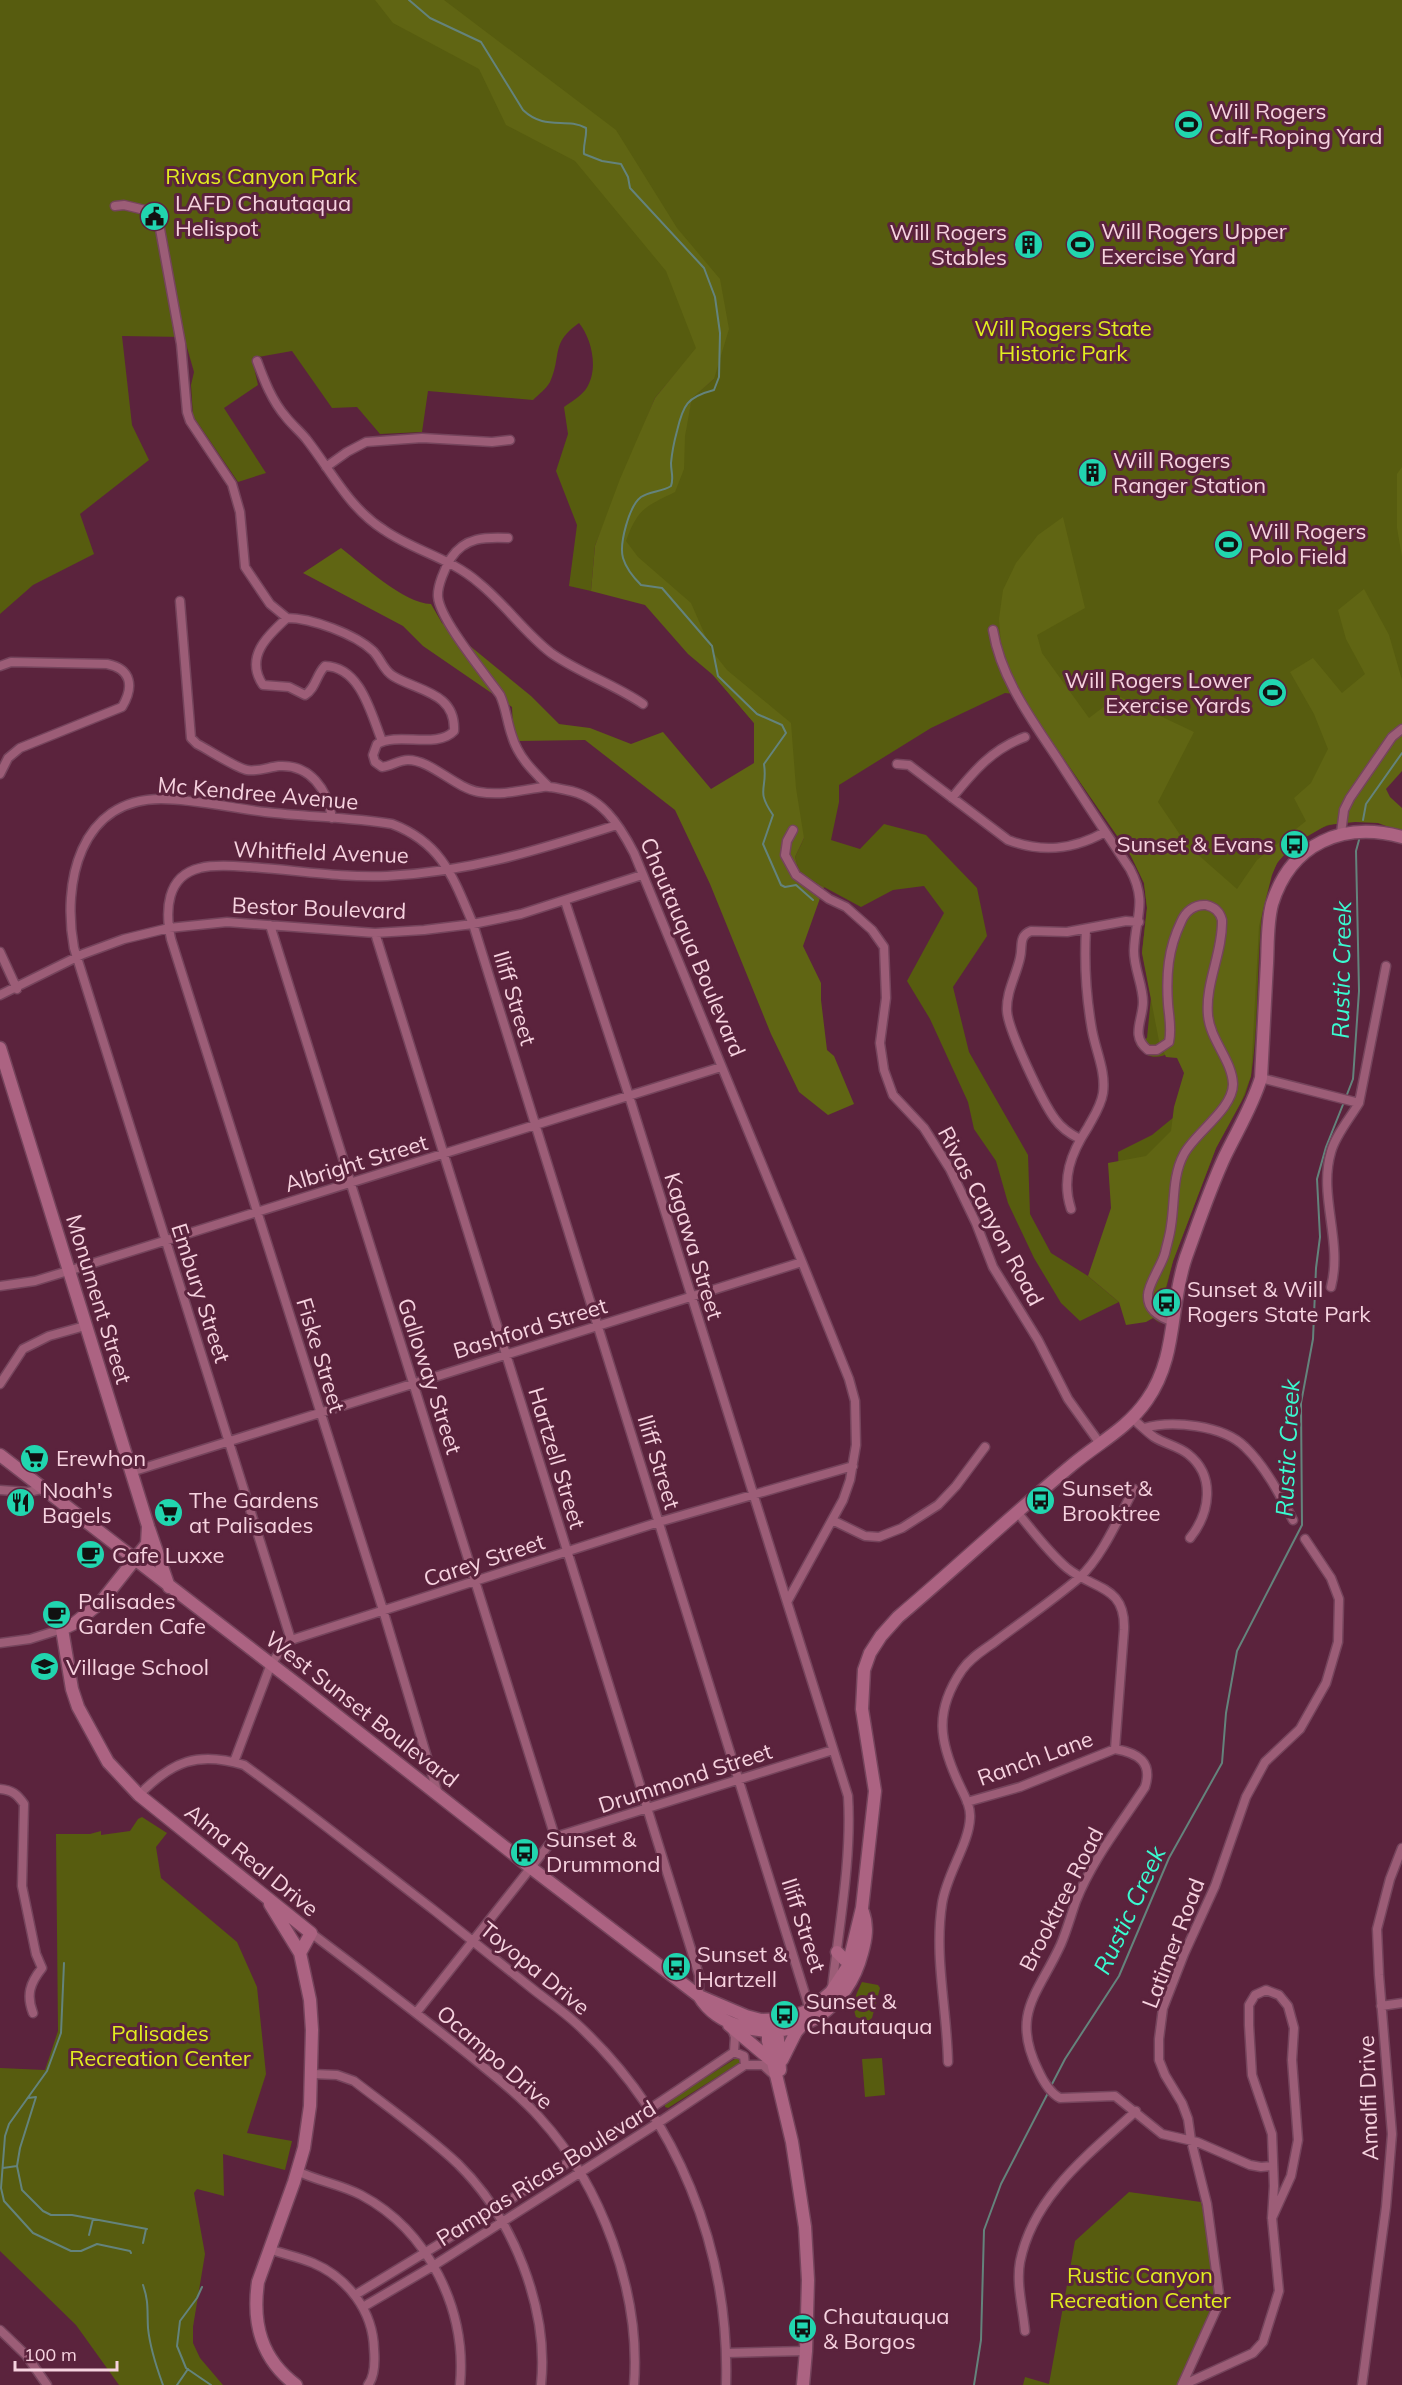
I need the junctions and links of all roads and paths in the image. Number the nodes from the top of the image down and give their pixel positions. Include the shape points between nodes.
1 (115, 206) dead end
2 (257, 360) dead end
3 (510, 440) dead end
4 (326, 467) junction
5 (508, 538) dead end
6 (449, 562) junction
7 (180, 601) dead end
8 (287, 618) junction
9 (993, 630) dead end
10 (0, 666) edge
11 (643, 704) dead end
12 (1402, 729) edge
13 (1025, 737) dead end
14 (382, 741) junction
15 (897, 764) dead end
16 (0, 774) edge
17 (549, 787) junction
18 (952, 798) junction
19 (332, 818) junction
20 (617, 825) junction
21 (793, 830) dead end
22 (1105, 832) junction
23 (1341, 833) junction
24 (1402, 837) edge
25 (450, 870) junction
26 (642, 875) junction
27 (565, 901) junction
28 (1139, 922) junction
29 (473, 924) junction
30 (270, 925) junction
31 (169, 928) junction
32 (1086, 929) junction
33 (375, 933) junction
34 (0, 952) edge
35 (77, 956) junction
36 (1386, 966) dead end
37 (17, 989) junction
38 (0, 995) edge
39 (0, 1048) edge
40 (721, 1067) junction
41 (1260, 1078) junction
42 (629, 1096) junction
43 (1350, 1101) junction
44 (535, 1126) junction
45 (1080, 1139) junction
46 (443, 1155) junction
47 (350, 1184) junction
48 (1071, 1209) dead end
49 (258, 1213) junction
50 (165, 1241) junction
51 (802, 1262) junction
52 (68, 1271) junction
53 (0, 1286) edge
54 (1332, 1287) dead end
55 (691, 1296) junction
56 (1174, 1322) junction
57 (598, 1325) junction
58 (85, 1326) junction
59 (506, 1355) junction
60 (413, 1383) junction
61 (0, 1384) edge
62 (320, 1412) junction
63 (1133, 1419) junction
64 (1144, 1428) junction
65 (229, 1441) junction
66 (1101, 1445) junction
67 (985, 1447) dead end
68 (0, 1455) edge
69 (854, 1466) junction
70 (131, 1472) junction
71 (42, 1489) junction
72 (1134, 1489) dead end
73 (0, 1490) edge
74 (753, 1494) junction
75 (1017, 1512) junction
76 (832, 1520) junction
77 (1293, 1520) dead end
78 (659, 1522) junction
79 (148, 1526) junction
80 (1190, 1538) dead end
81 (1305, 1539) dead end
82 (567, 1552) junction
83 (135, 1560) junction
84 (1080, 1577) junction
85 (476, 1582) junction
86 (169, 1587) junction
87 (787, 1602) junction
88 (383, 1610) junction
89 (62, 1629) junction
90 (291, 1640) junction
91 (0, 1643) edge
92 (271, 1664) junction
93 (1115, 1749) junction
94 (833, 1750) junction
95 (234, 1762) junction
96 (739, 1779) junction
97 (0, 1788) edge
98 (438, 1794) junction
99 (139, 1795) junction
100 (967, 1802) junction
101 (646, 1809) junction
102 (555, 1837) junction
103 (1402, 1848) edge
104 (530, 1867) junction
105 (266, 1898) junction
106 (862, 1908) junction
107 (310, 1934) junction
108 (473, 1941) junction
109 (854, 1949) junction
110 (837, 1952) junction
111 (300, 1953) junction
112 (831, 1992) junction
113 (699, 1996) junction
114 (1402, 2003) edge
115 (1381, 2006) junction
116 (810, 2010) junction
117 (33, 2013) dead end
118 (416, 2013) junction
119 (728, 2024) junction
120 (773, 2025) junction
121 (802, 2025) junction
122 (734, 2052) junction
123 (948, 2062) dead end
124 (776, 2063) junction
125 (745, 2065) junction
126 (313, 2074) junction
127 (779, 2080) junction
128 (650, 2109) junction
129 (1136, 2112) junction
130 (658, 2123) junction
131 (1191, 2140) junction
132 (572, 2159) junction
133 (1273, 2166) junction
134 (297, 2171) junction
135 (579, 2173) junction
136 (494, 2210) junction
137 (1272, 2218) junction
138 (501, 2222) junction
139 (269, 2248) junction
140 (426, 2252) junction
141 (433, 2266) junction
142 (355, 2295) junction
143 (363, 2307) junction
144 (0, 2330) edge
145 (1025, 2331) dead end
146 (806, 2351) junction
147 (727, 2353) junction
148 (370, 2382) edge
149 (47, 2385) edge
150 (296, 2385) edge
151 (381, 2385) edge
152 (460, 2385) edge
153 (541, 2385) edge
154 (634, 2385) edge
155 (726, 2385) edge
156 (803, 2385) edge
157 (1183, 2385) edge
158 (1362, 2385) edge

1 - 8 street via 149,211 160,230 181,344 190,421 232,484 240,512 245,567 270,604
2 - 4 street via 269,391 285,416
3 - 4 street via 422,438 366,442
4 - 6 street via 346,496 382,529
5 - 6 street via 473,540 462,545
6 - 11 street via 479,582 553,654
6 - 17 street via 438,597 442,609 500,694 512,738 522,757
7 - 19 street via 191,738 246,770 282,766 310,774 330,803
8 - 14 street via 259,649 257,671 263,684 289,687 305,695 325,666 344,670 364,695
8 - 14 street via 302,618 368,646 391,675 442,701 455,723 454,731 440,739
9 - 22 street via 1003,671
10 - 16 street via 11,662 107,664 119,667 130,687 122,707 20,748 8,758
12 - 23 street via 1392,737 1350,798
13 - 18 street via 991,755
14 - 17 street, Chautauqua Boulevard via 373,755 382,767 407,760 417,762 478,792 500,794
15 - 18 street via 909,765
17 - 20 street, Chautauqua Boulevard via 592,799
18 - 22 street via 1008,840 1024,846 1068,847
19 - 25 street, Mc Kendree Avenue via 382,822 408,830 440,856
19 - 35 street, Mc Kendree Avenue via 160,799 133,803 111,813 94,829 74,868 69,902
20 - 25 street, Whitfield Avenue via 531,853
20 - 26 street, Chautauqua Boulevard
21 - 66 street, Rivas Canyon Road via 785,855 796,875 846,907 872,930 884,947 886,998 880,1042 893,1095 924,1128 950,1169 993,1267 1038,1340 1068,1399
22 - 28 street via 1140,890
23 - 24 main road, West Sunset Boulevard via 1369,831
23 - 41 main road, West Sunset Boulevard via 1316,844 1296,860 1272,904
25 - 29 street, Mc Kendree Avenue
25 - 31 street, Whitfield Avenue via 386,876 199,868 185,875 170,894
26 - 27 street, Bestor Boulevard
26 - 40 street, Chautauqua Boulevard
27 - 29 street, Bestor Boulevard
27 - 42 street, Kagawa Street
28 - 32 street via 1115,922
28 - 56 street via 1134,951 1143,1004 1138,1039 1148,1050 1157,1050 1169,1042 1171,1033 1168,959 1182,918 1194,907 1205,905 1215,908 1222,920 1208,1014 1233,1084 1224,1106 1184,1153 1177,1171 1171,1228 1147,1294 1151,1308 1160,1318
29 - 33 street, Bestor Boulevard
29 - 44 street, Iliff Street
30 - 31 street, Bestor Boulevard via 227,922
30 - 33 street, Bestor Boulevard
30 - 47 street, Galloway Street
31 - 35 street, Bestor Boulevard
31 - 49 street, Fiske Street
32 - 45 street via 1086,985 1104,1083 1100,1104
32 - 45 street via 1026,933 1007,1002 1010,1029 1051,1113 1062,1127
33 - 46 street, Hartzell Street
34 - 37 street
35 - 37 street, Bestor Boulevard
35 - 50 street, Embury Street
36 - 43 street
37 - 38 street, Bestor Boulevard
39 - 52 main road, Monument Street
40 - 42 street, Albright Street
40 - 51 street, Chautauqua Boulevard
41 - 43 street
41 - 56 main road, West Sunset Boulevard via 1253,1103 1224,1158 1186,1258
42 - 44 street, Albright Street
42 - 55 street, Kagawa Street
43 - 54 street via 1331,1150 1327,1178 1336,1250
44 - 46 street, Albright Street
44 - 57 street, Iliff Street
45 - 48 street via 1067,1175 1066,1195
46 - 47 street, Albright Street
46 - 59 street, Hartzell Street
47 - 49 street, Albright Street
47 - 60 street, Galloway Street
49 - 50 street, Albright Street
49 - 62 street, Fiske Street
50 - 52 street, Albright Street
50 - 65 street, Embury Street
51 - 55 street, Bashford Street
51 - 69 street, Chautauqua Boulevard via 855,1401
52 - 53 street, Albright Street
52 - 58 main road, Monument Street
55 - 57 street, Bashford Street
55 - 74 street, Kagawa Street
56 - 63 main road, West Sunset Boulevard via 1170,1348 1156,1384
57 - 59 street, Bashford Street
57 - 78 street, Iliff Street
58 - 61 street via 49,1336 23,1349
58 - 70 main road, Monument Street
59 - 60 street, Bashford Street
59 - 82 street, Hartzell Street
60 - 62 street, Bashford Street
60 - 85 street, Galloway Street
62 - 65 street, Bashford Street
62 - 88 street, Fiske Street
63 - 64 street
63 - 66 main road, West Sunset Boulevard
64 - 77 street via 1166,1423 1195,1426 1226,1434 1243,1444
64 - 80 street via 1187,1453 1202,1469 1207,1503 1200,1526
65 - 70 street, Bashford Street
65 - 90 street, Embury Street
66 - 75 main road, West Sunset Boulevard
67 - 76 street via 938,1505 902,1528 879,1537 865,1536
68 - 71 main road, West Sunset Boulevard
69 - 74 street, Carey Street
69 - 76 street, Chautauqua Boulevard
70 - 79 main road, Monument Street
71 - 73 street
71 - 83 main road, West Sunset Boulevard
72 - 84 street
74 - 78 street, Carey Street
74 - 87 street, Kagawa Street
75 - 84 street via 1056,1558
75 - 106 main road, West Sunset Boulevard via 898,1617 870,1653 864,1670 862,1709 875,1791
76 - 87 street, Chautauqua Boulevard
78 - 82 street, Carey Street
78 - 96 street, Iliff Street
79 - 83 main road via 147,1544
79 - 86 main road, Monument Street
81 - 131 street, Latimer Road via 1331,1578 1339,1599 1338,1642 1326,1683 1300,1729 1265,1762 1245,1797 1215,1886 1163,2008 1160,2060 1182,2103
82 - 85 street, Carey Street
82 - 101 street, Hartzell Street
83 - 86 main road, West Sunset Boulevard
83 - 89 main road via 101,1602
84 - 93 street via 1109,1592 1124,1611
84 - 100 street via 971,1658 951,1687 944,1707 943,1736 947,1757
85 - 88 street, Carey Street
85 - 102 street, Galloway Street
86 - 92 main road, West Sunset Boulevard
87 - 94 street
88 - 90 street, Carey Street
88 - 98 street, Fiske Street
89 - 91 street
89 - 99 main road, Alma Real Drive via 78,1707 108,1761
90 - 92 street
92 - 95 street
92 - 98 main road, West Sunset Boulevard
93 - 100 street, Ranch Lane via 1020,1787
93 - 129 street, Brooktree Road via 1141,1758 1148,1778 1076,1900 1062,1942 1032,1997 1025,2033 1031,2057 1052,2094 1066,2100 1115,2096
94 - 96 street, Drummond Street
94 - 110 street via 846,1785 849,1814
95 - 99 street, Toyopa Drive via 206,1758 181,1763
95 - 108 street, Toyopa Drive via 277,1789
96 - 101 street, Drummond Street
96 - 116 street, Iliff Street
97 - 117 street via 18,1795 24,1804 22,1886 42,1968 29,1992
98 - 104 main road, West Sunset Boulevard
99 - 105 main road, Alma Real Drive
100 - 123 street via 969,1825 945,1888 939,1924
101 - 102 street, Drummond Street
101 - 113 street, Hartzell Street via 699,1975
102 - 104 street
103 - 115 street, Amalfi Drive via 1386,1889 1377,1929
104 - 108 street
104 - 113 main road, West Sunset Boulevard
105 - 107 main road, Alma Real Drive
105 - 111 main road
106 - 109 main road, West Sunset Boulevard
106 - 121 main road, West Sunset Boulevard via 866,1941 854,1979 825,2013
107 - 111 main road, Alma Real Drive
107 - 118 street, Ocampo Drive
108 - 118 street
108 - 128 street, Toyopa Drive via 576,2023 622,2071
109 - 110 main road via 845,1960
109 - 112 main road, West Sunset Boulevard
110 - 112 street
111 - 126 main road, Alma Real Drive via 310,2000
112 - 116 main road, West Sunset Boulevard
113 - 119 main road, West Sunset Boulevard via 707,2009
113 - 120 main road, West Sunset Boulevard
114 - 115 street
115 - 158 street, Amalfi Drive via 1392,2134
116 - 120 main road, West Sunset Boulevard
118 - 132 street, Ocampo Drive via 519,2097 541,2118
119 - 120 main road, West Sunset Boulevard via 749,2029
119 - 122 street via 735,2037
119 - 124 main road
120 - 121 main road, West Sunset Boulevard
120 - 124 main road
121 - 124 main road
122 - 125 street via 744,2056
122 - 128 street, Pampas Ricas Boulevard
124 - 127 main road
125 - 127 street via 764,2065
125 - 130 street, Pampas Ricas Boulevard
126 - 134 main road, Alma Real Drive via 304,2148
126 - 136 street via 337,2075 354,2081 460,2166
127 - 146 main road via 805,2227
128 - 130 street, Toyopa Drive
128 - 132 street, Pampas Ricas Boulevard
129 - 131 street, Brooktree Road via 1162,2134
129 - 145 street via 1066,2174 1027,2237 1019,2278
130 - 135 street, Pampas Ricas Boulevard
130 - 147 street, Toyopa Drive via 682,2165 709,2240
131 - 133 street, Brooktree Road via 1250,2165
131 - 157 street, Latimer Road via 1207,2204 1220,2301
132 - 135 street, Ocampo Drive
132 - 136 street, Pampas Ricas Boulevard
133 - 137 street
133 - 137 street via 1272,2134 1252,2075 1249,2025 1249,2005 1255,1995 1266,1990 1279,1995 1288,2007 1294,2028 1292,2060 1298,2140 1291,2176
134 - 139 main road, Alma Real Drive
134 - 140 street via 346,2188 380,2206
135 - 138 street, Pampas Ricas Boulevard
135 - 154 street, Ocampo Drive via 613,2238 626,2287 634,2338
136 - 138 street
136 - 140 street, Pampas Ricas Boulevard
137 - 157 street via 1279,2291 1263,2342 1253,2353
138 - 141 street, Pampas Ricas Boulevard
138 - 153 street via 519,2254 535,2306
139 - 142 street via 326,2270
139 - 150 main road, Alma Real Drive via 258,2282 257,2326 274,2363
140 - 141 street
140 - 142 street, Pampas Ricas Boulevard
141 - 143 street, Pampas Ricas Boulevard
141 - 152 street via 450,2299 459,2339
142 - 143 street
143 - 148 street via 374,2342
144 - 149 street via 26,2355
146 - 147 street
146 - 156 main road
147 - 155 street, Toyopa Drive
148 - 151 street

